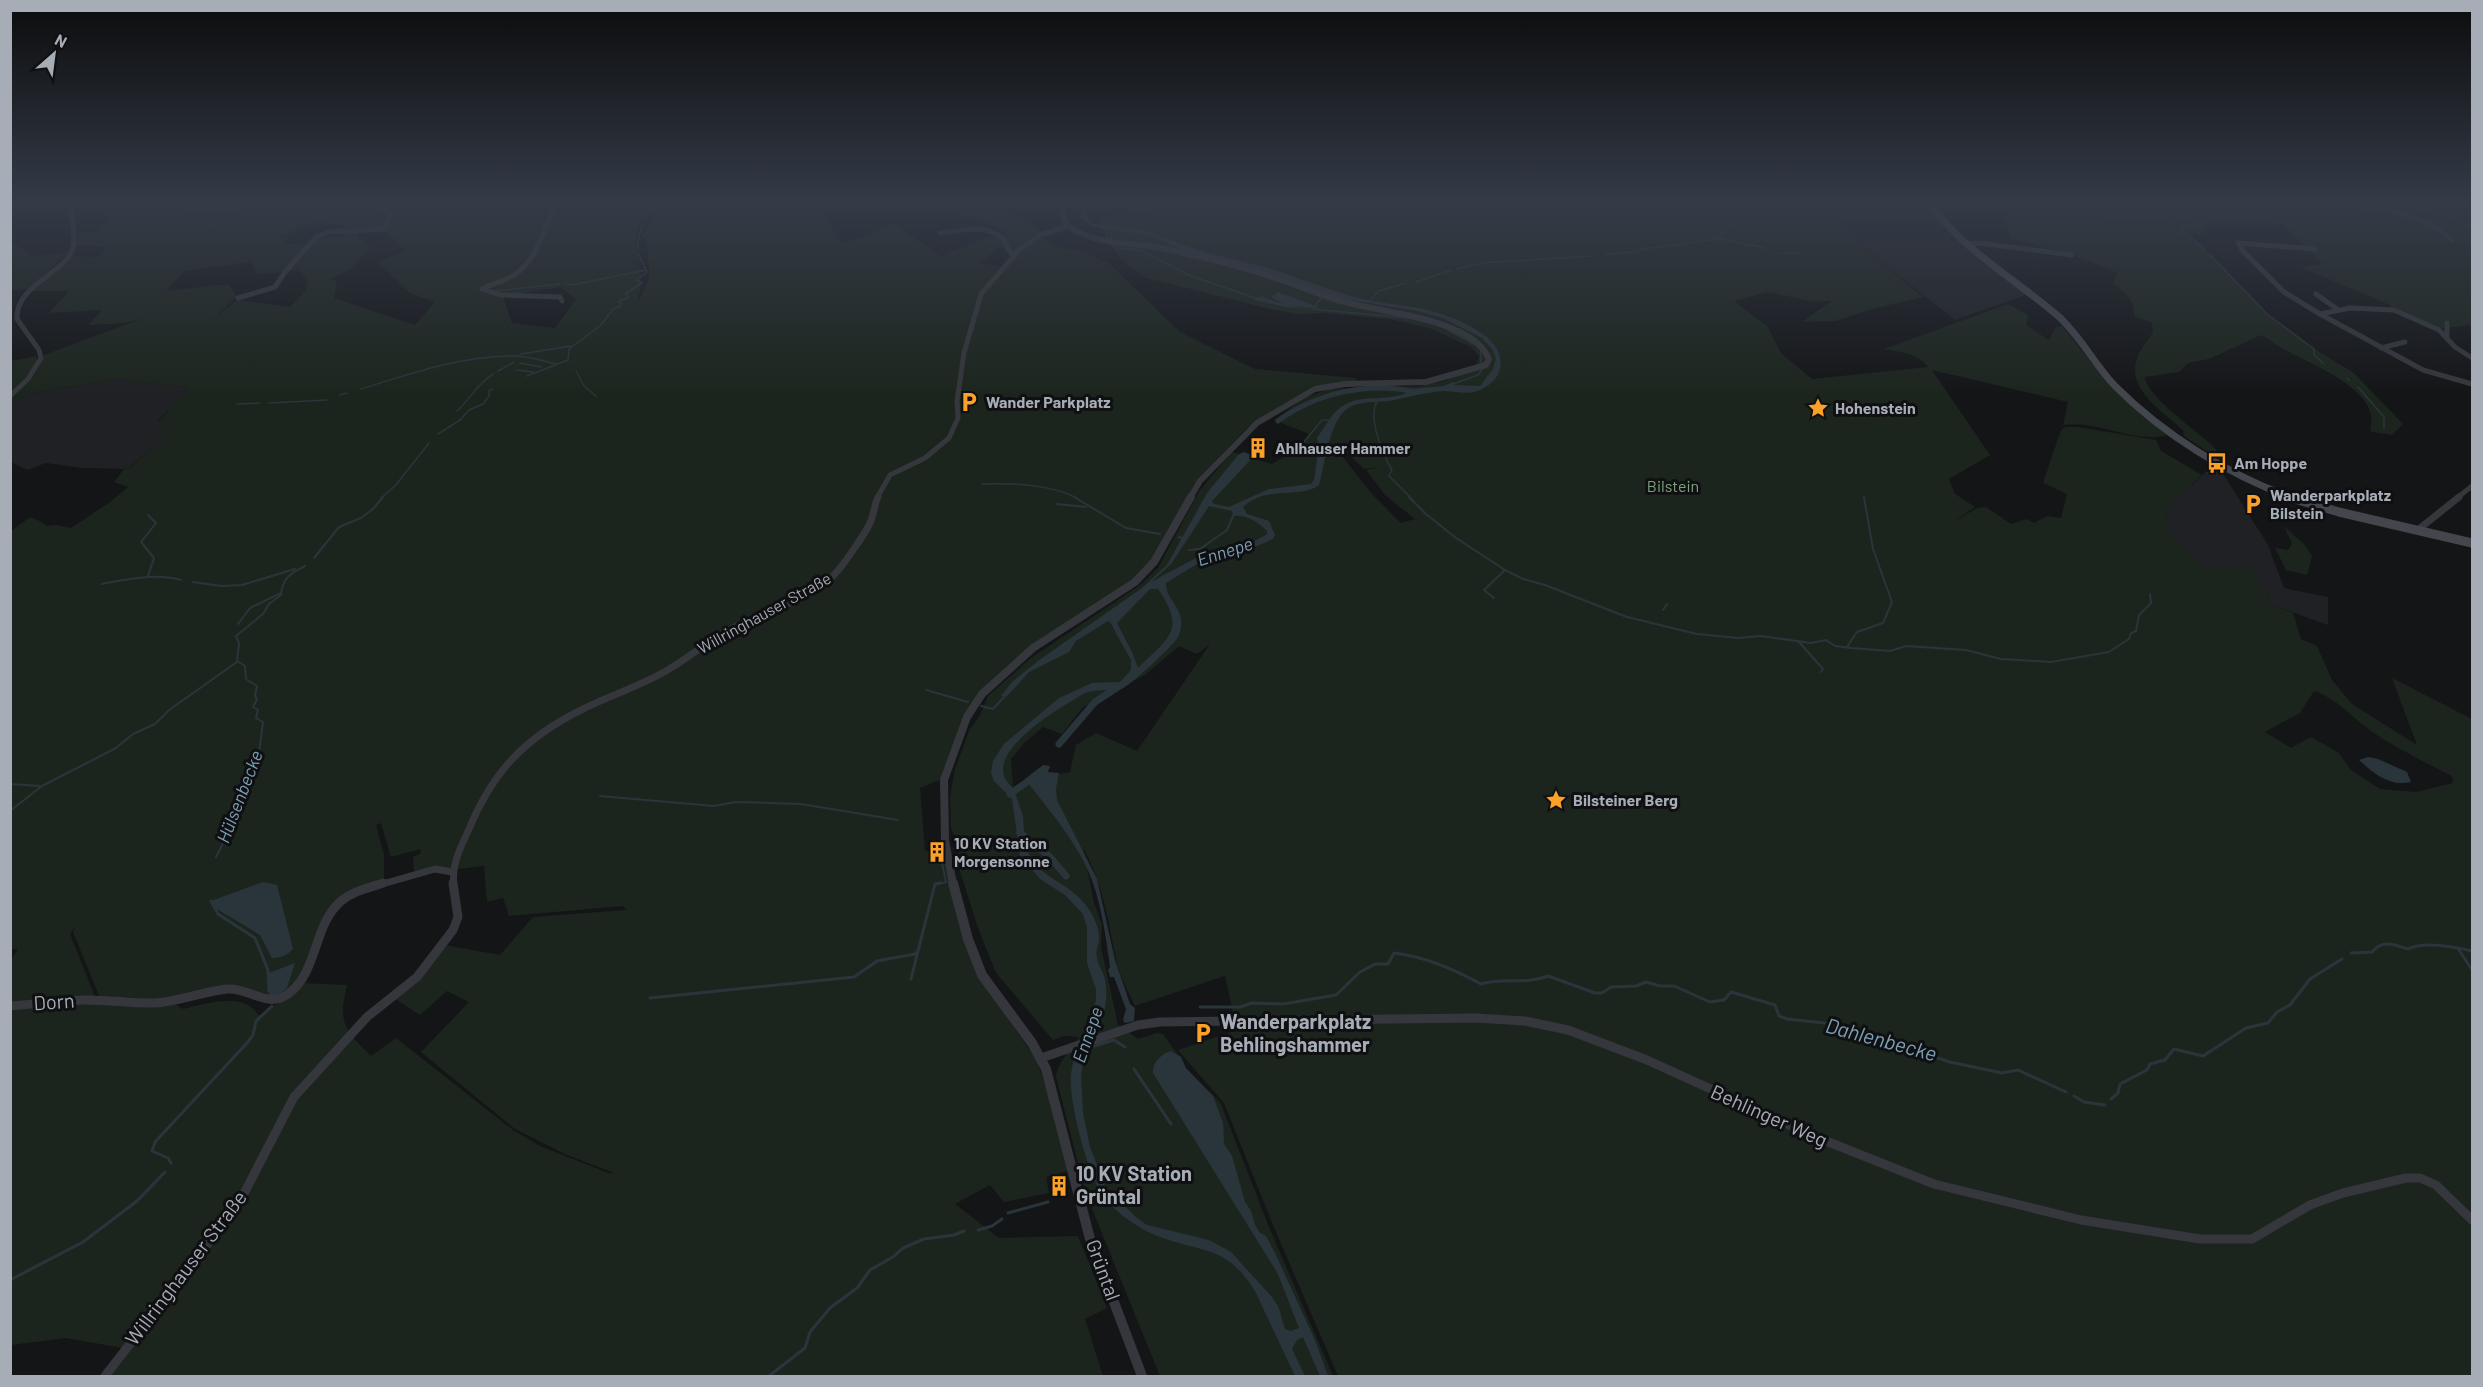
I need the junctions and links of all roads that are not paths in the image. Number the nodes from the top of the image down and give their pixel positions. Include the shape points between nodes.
1 (57, 266) edge
2 (291, 266) edge
3 (524, 266) edge
4 (1005, 266) edge
5 (1235, 266) edge
6 (1994, 266) edge
7 (2259, 266) edge
8 (2316, 294) dead end
9 (238, 298) dead end
10 (562, 301) dead end
11 (2337, 309) junction
12 (2320, 315) junction
13 (2447, 323) dead end
14 (2445, 335) junction
15 (2405, 342) dead end
16 (2381, 348) junction
17 (2472, 358) edge
18 (2472, 384) edge
19 (10, 396) edge
20 (2472, 486) edge
21 (2419, 529) junction
22 (2472, 543) edge
23 (452, 872) junction
24 (10, 1006) edge
25 (1041, 1058) junction
26 (2472, 1220) edge
27 (105, 1377) edge
28 (1142, 1377) edge

1 - 19 street via 16,307 22,330 41,358 28,379
2 - 9 street via 275,287
3 - 10 street via 482,289 496,294 560,297
4 - 23 street, Willringhauser Straße via 988,284 975,309 957,401 958,418 949,438 925,458 890,475 876,500 870,523 835,574 781,607 736,626 663,673 550,727 527,744 507,763 481,799
5 - 25 street, Grüntal via 1323,296 1413,314 1452,327 1481,345 1489,362 1426,382 1345,384 1315,389 1257,423 1200,481 1149,569 1034,648 975,703 944,780 945,840 960,915 982,975
6 - 21 main road via 2061,319 2125,395 2217,463 2298,500
7 - 12 street via 2284,292
8 - 11 street
11 - 12 street
11 - 14 street via 2394,310
12 - 16 street
13 - 14 street
14 - 17 street
15 - 16 street
16 - 18 street via 2423,370
20 - 21 street
21 - 22 main road
23 - 24 street, Dorn via 435,869 414,873 342,900 330,913 302,980 277,1000 246,990 226,989 154,1003 98,1000
23 - 27 street, Willringhauser Straße via 458,917 453,930 417,977 366,1017 294,1097 238,1205
25 - 26 street, Behlinger Weg via 1138,1025 1171,1021 1525,1021 1568,1030 1647,1060 1816,1137 1934,1185 2082,1221 2200,1239 2252,1239 2310,1204 2406,1178 2420,1178 2436,1185
25 - 28 street, Grüntal via 1096,1256

